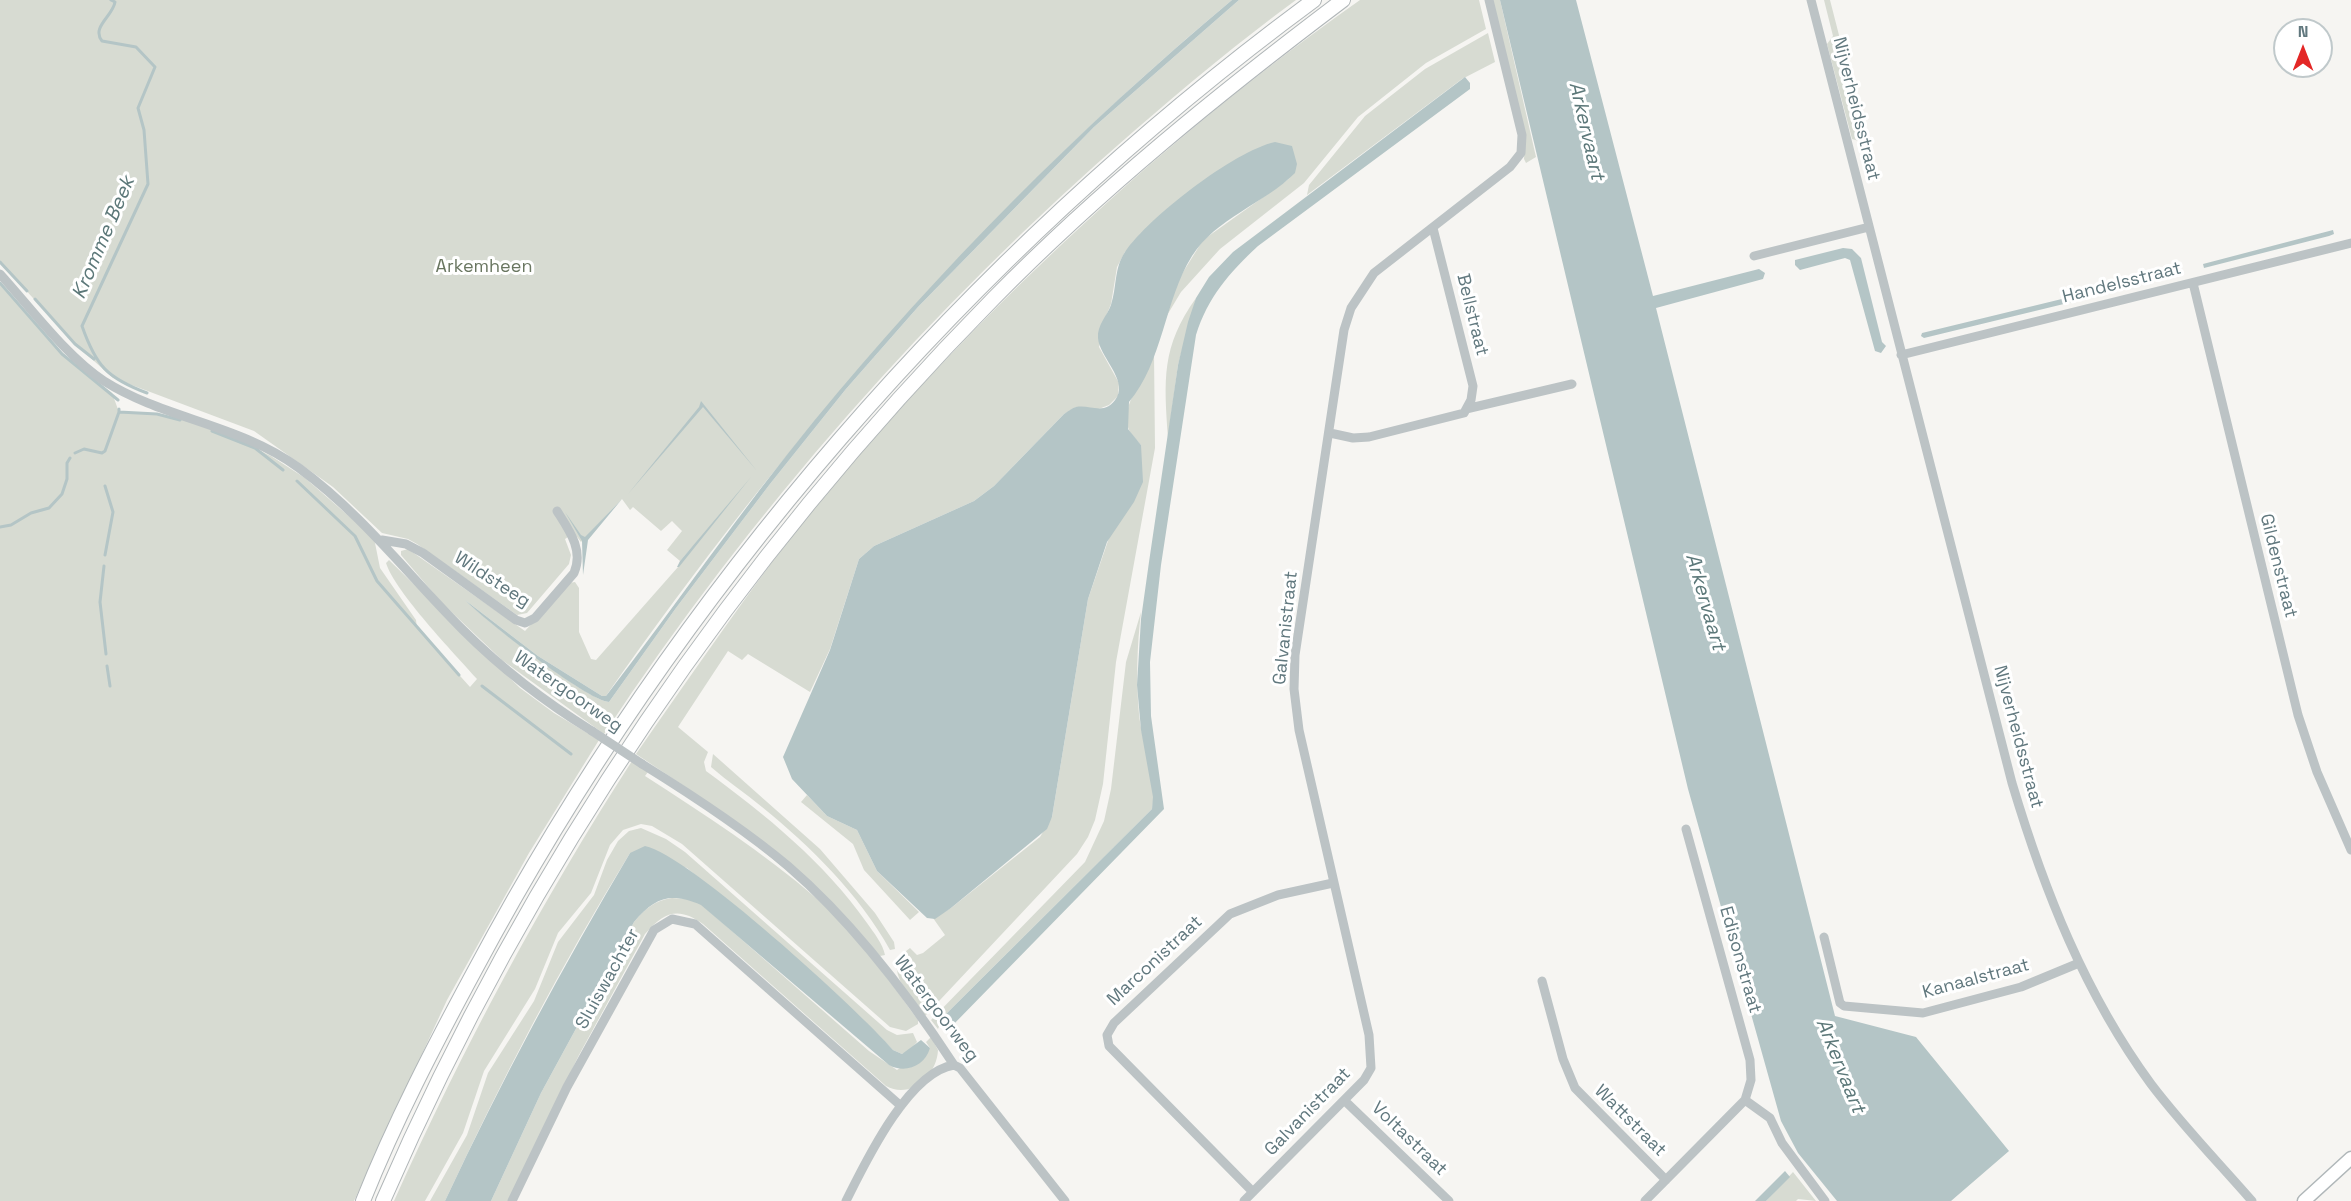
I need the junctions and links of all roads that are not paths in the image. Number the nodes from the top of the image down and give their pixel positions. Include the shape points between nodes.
1 (1314, 0) edge
2 (1343, 0) edge
3 (1489, 0) edge
4 (1811, 0) edge
5 (1869, 227) junction
6 (1432, 228) junction
7 (2351, 243) edge
8 (1754, 256) dead end
9 (0, 274) edge
10 (2193, 283) junction
11 (1901, 355) junction
12 (1572, 384) dead end
13 (1466, 409) junction
14 (1330, 433) junction
15 (557, 511) dead end
16 (382, 540) junction
17 (1686, 829) dead end
18 (2351, 850) edge
19 (1333, 883) junction
20 (1824, 938) dead end
21 (2079, 963) junction
22 (1542, 981) dead end
23 (954, 1065) junction
24 (1745, 1100) junction
25 (1345, 1101) junction
26 (901, 1106) junction
27 (2351, 1158) edge
28 (1666, 1180) junction
29 (1253, 1192) junction
30 (363, 1201) edge
31 (383, 1201) edge
32 (512, 1201) edge
33 (846, 1201) edge
34 (1065, 1201) edge
35 (1244, 1201) edge
36 (1449, 1201) edge
37 (1645, 1201) edge
38 (1825, 1201) edge
39 (2252, 1201) edge
40 (2304, 1201) edge

1 - 30 highway via 1167,116 1071,200 902,370 764,533 650,684 517,891 389,1136
2 - 31 highway via 1173,135 994,298 910,387 771,548 610,776 532,903 439,1076
3 - 6 street, Galvanistraat via 1522,135 1521,153 1510,167
4 - 5 street, Nijverheidsstraat
5 - 8 street
5 - 11 street, Nijverheidsstraat
6 - 13 street, Bellstraat via 1473,386
6 - 14 street, Galvanistraat via 1374,273 1351,308 1344,330
7 - 10 street, Handelsstraat
9 - 16 street, Watergoorweg via 82,363 104,381 257,443 297,466
10 - 11 street, Handelsstraat
10 - 18 street, Gildenstraat via 2298,715 2317,772
11 - 21 street, Nijverheidsstraat via 2022,817 2043,881
12 - 13 street
13 - 14 street via 1464,413 1369,437
14 - 19 street, Galvanistraat via 1295,655 1294,689 1299,730
15 - 16 street, Wildsteeg via 574,540 577,566 535,618 525,623 423,553 405,544
16 - 23 street, Watergoorweg, bridge via 483,650 555,708 758,842 821,897 882,965
17 - 24 street, Edisonstraat via 1750,1060 1752,1080
19 - 25 street, Galvanistraat via 1371,1051 1371,1068
19 - 29 street, Marconistraat via 1278,895 1230,914 1114,1023 1107,1035 1109,1046
20 - 21 street, Kanaalstraat via 1844,1006 1923,1013 2021,987
21 - 39 street, Nijverheidsstraat via 2151,1084
22 - 28 street, Wattstraat via 1575,1088
23 - 26 street via 933,1074
23 - 34 street, Watergoorweg
24 - 28 street
24 - 38 street via 1770,1118 1782,1143
25 - 29 street, Galvanistraat
25 - 36 street, Voltastraat
26 - 32 street, Sluiswachter via 695,924 672,919 654,930 567,1087
26 - 33 street
27 - 40 main road
28 - 37 street
29 - 35 street, Galvanistraat

